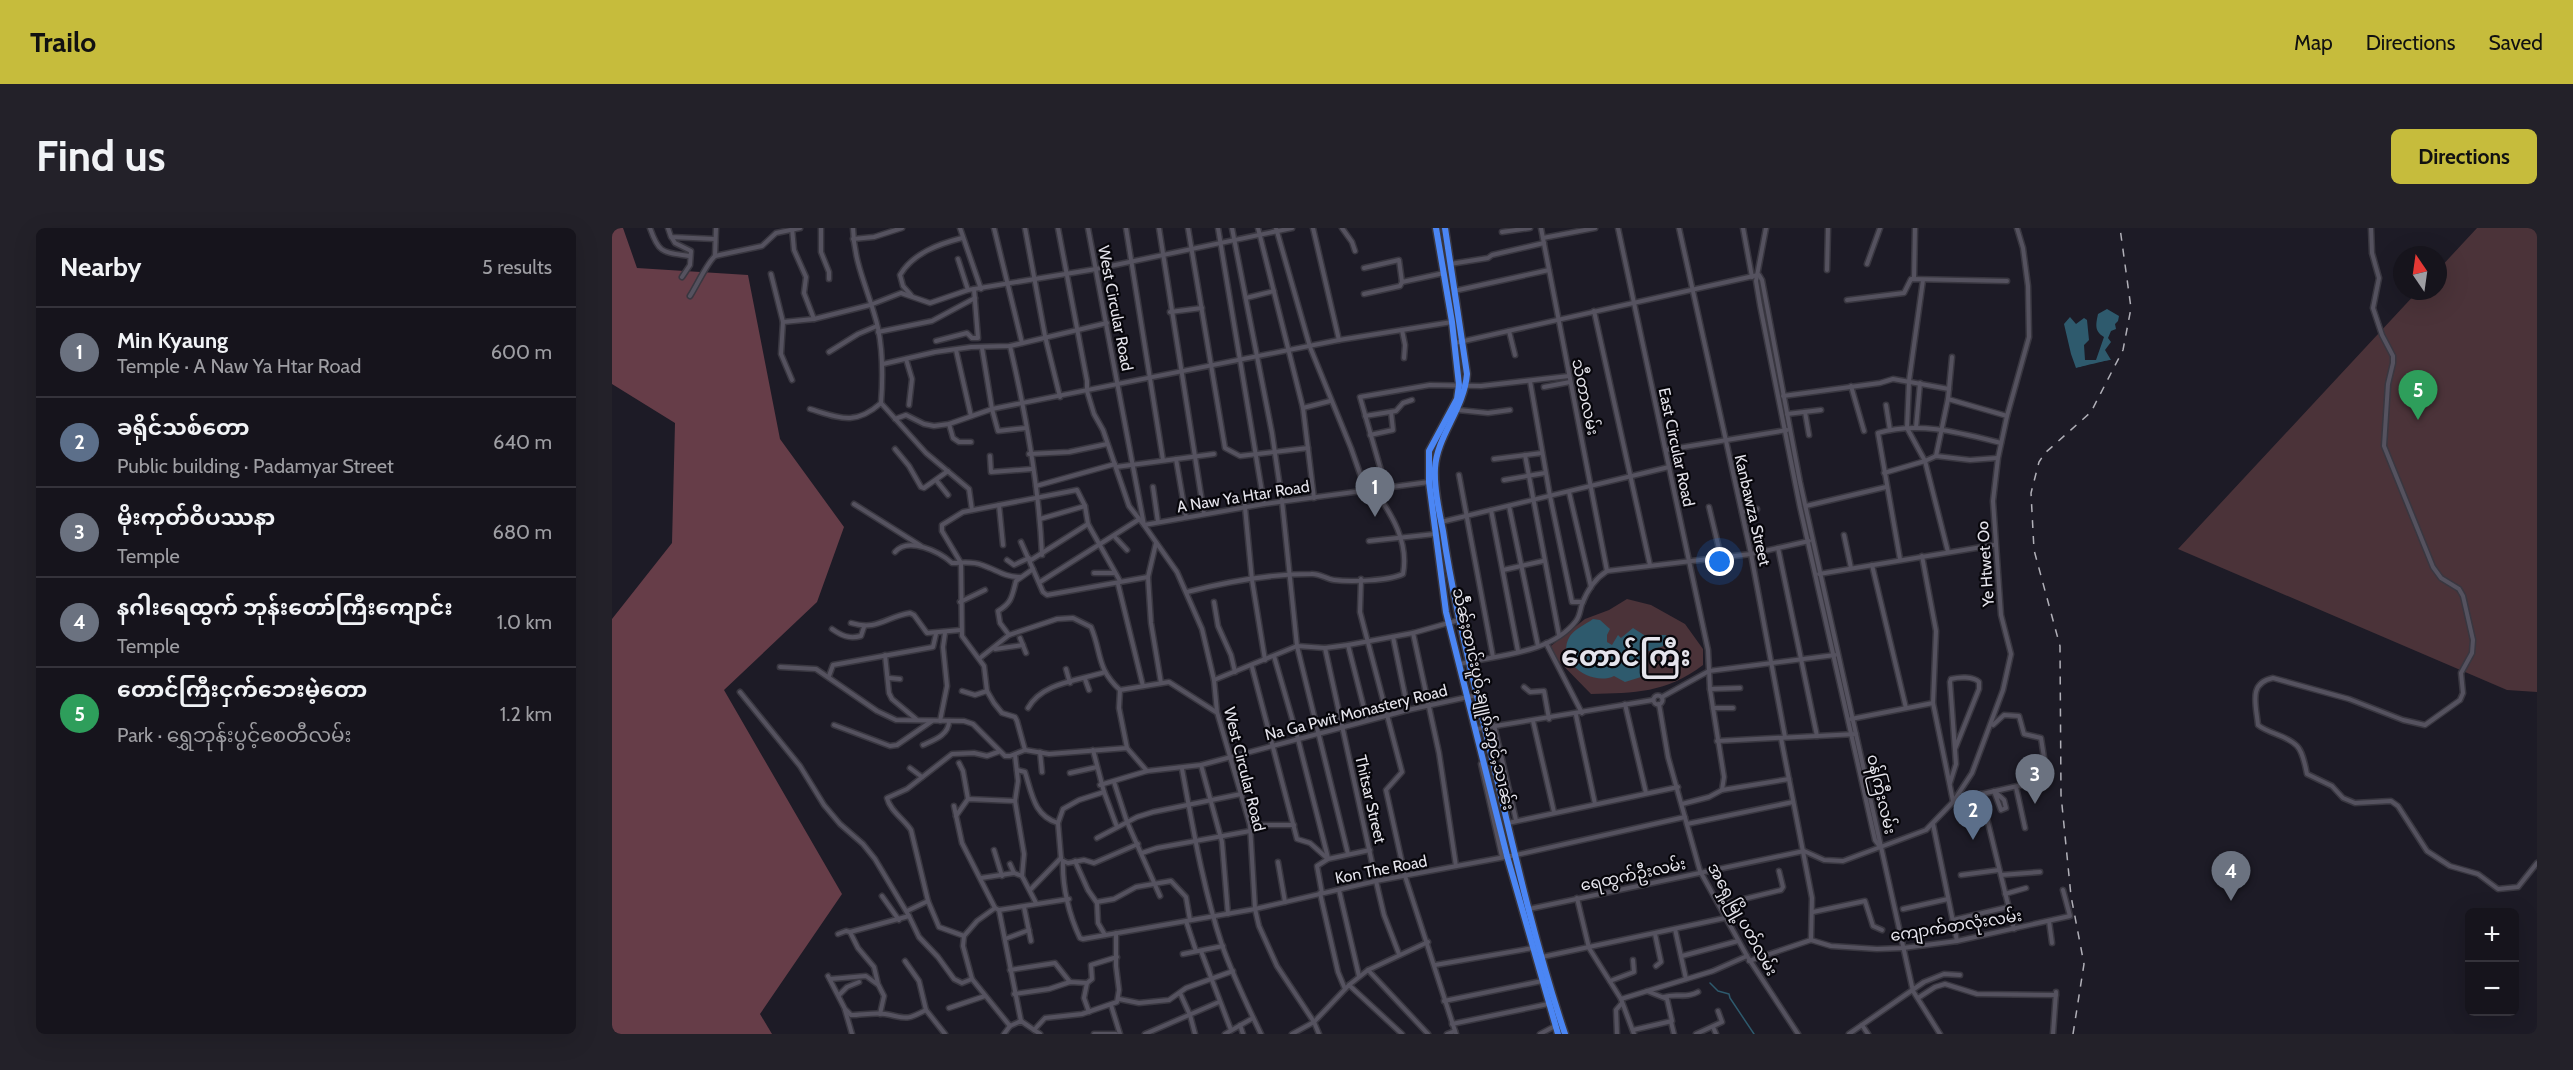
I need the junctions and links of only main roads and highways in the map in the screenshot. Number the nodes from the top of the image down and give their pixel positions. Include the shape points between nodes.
1 (1436, 228) edge
2 (1444, 228) edge
3 (1462, 386) junction
4 (1432, 482) junction
5 (1437, 522) junction
6 (1538, 958) junction
7 (1558, 1034) edge
8 (1565, 1034) edge

1 - 3 highway, သဵႅၼ်ႈတၢင်းပူဝ်ႇၶျူၵ်ႉဢွင်ႇသၢၼ်း
2 - 3 highway, သဵႅၼ်ႈတၢင်းပူဝ်ႇၶျူၵ်ႉဢွင်ႇသၢၼ်း via 1467,374
3 - 4 highway, သဵႅၼ်ႈတၢင်းပူဝ်ႇၶျူၵ်ႉဢွင်ႇသၢၼ်း via 1458,410 1437,455
3 - 4 highway, သဵႅၼ်ႈတၢင်းပူဝ်ႇၶျူၵ်ႉဢွင်ႇသၢၼ်း via 1430,451
4 - 5 highway, သဵႅၼ်ႈတၢင်းပူဝ်ႇၶျူၵ်ႉဢွင်ႇသၢၼ်း
5 - 6 highway, သဵႅၼ်ႈတၢင်းပူဝ်ႇၶျူၵ်ႉဢွင်ႇသၢၼ်း
5 - 6 highway, သဵႅၼ်ႈတၢင်းပူဝ်ႇၶျူၵ်ႉဢွင်ႇသၢၼ်း via 1435,534 1449,623 1505,857
6 - 7 highway, သဵႅၼ်ႈတၢင်းပူဝ်ႇၶျူၵ်ႉဢွင်ႇသၢၼ်း
6 - 8 highway, သဵႅၼ်ႈတၢင်းပူဝ်ႇၶျူၵ်ႉဢွင်ႇသၢၼ်း

